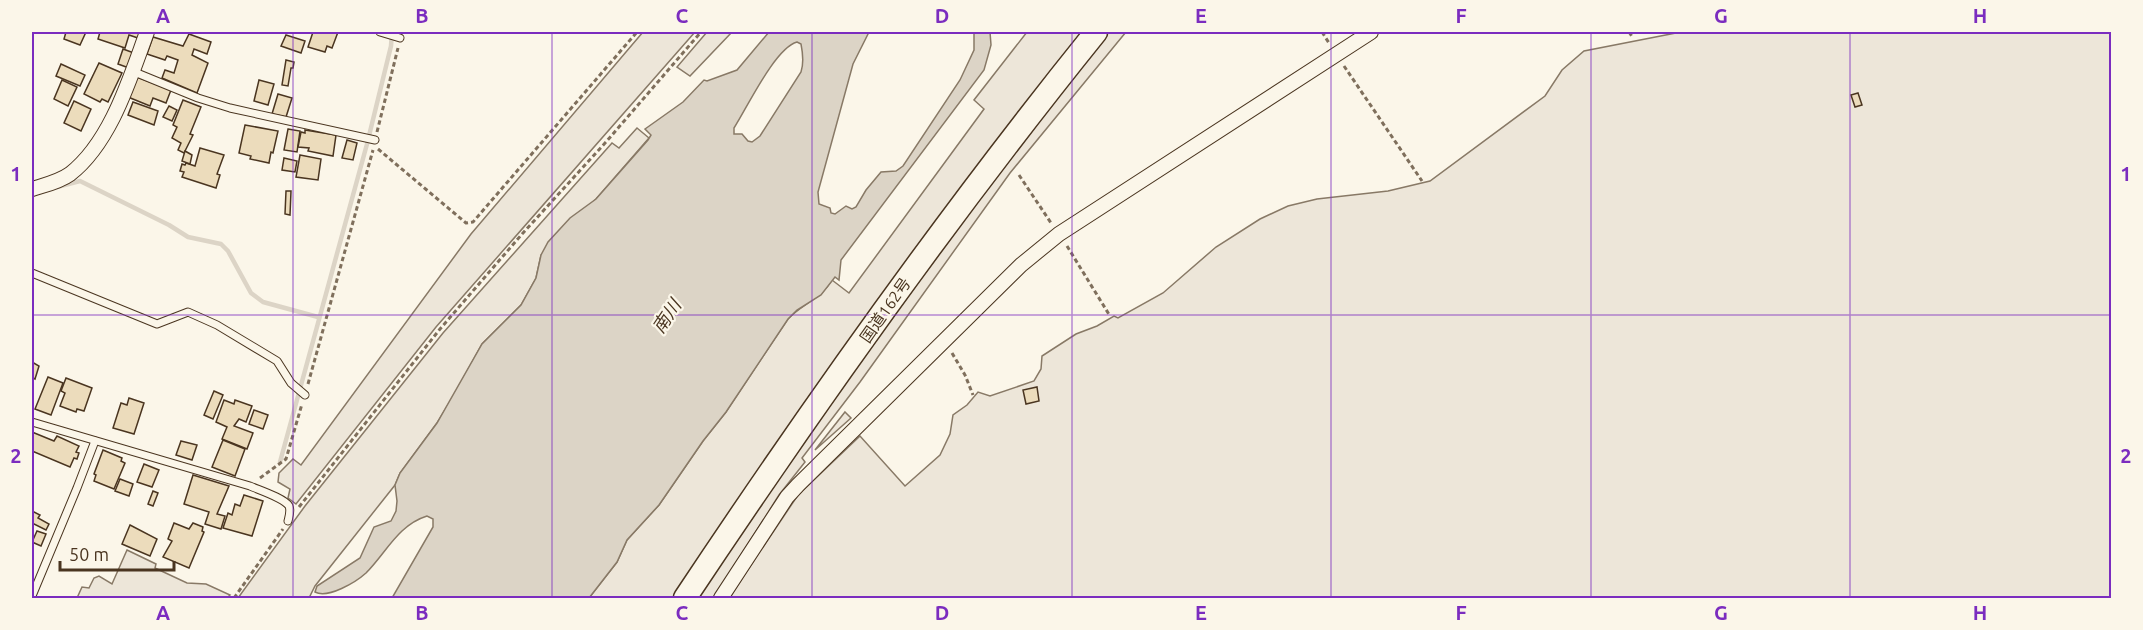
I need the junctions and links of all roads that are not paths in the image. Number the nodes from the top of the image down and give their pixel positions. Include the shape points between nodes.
1 (147, 32) edge
2 (380, 32) edge
3 (1096, 32) edge
4 (1371, 32) edge
5 (400, 38) road end
6 (132, 71) junction
7 (375, 140) road end
8 (32, 189) edge
9 (32, 273) edge
10 (305, 395) road end
11 (32, 422) edge
12 (95, 441) junction
13 (288, 521) road end
14 (32, 596) edge
15 (686, 598) edge
16 (722, 598) edge

1 - 6 street
2 - 5 lane
3 - 15 highway, 国道162号 via 1000,151 928,249 778,460
4 - 16 street via 1059,234 1021,265 787,497
6 - 7 lane via 230,108
6 - 8 street via 118,106 84,161 59,181
9 - 10 lane via 158,324 188,312 218,325 277,361 291,383
11 - 12 lane
12 - 13 lane via 250,486 283,500 289,507
12 - 14 lane

